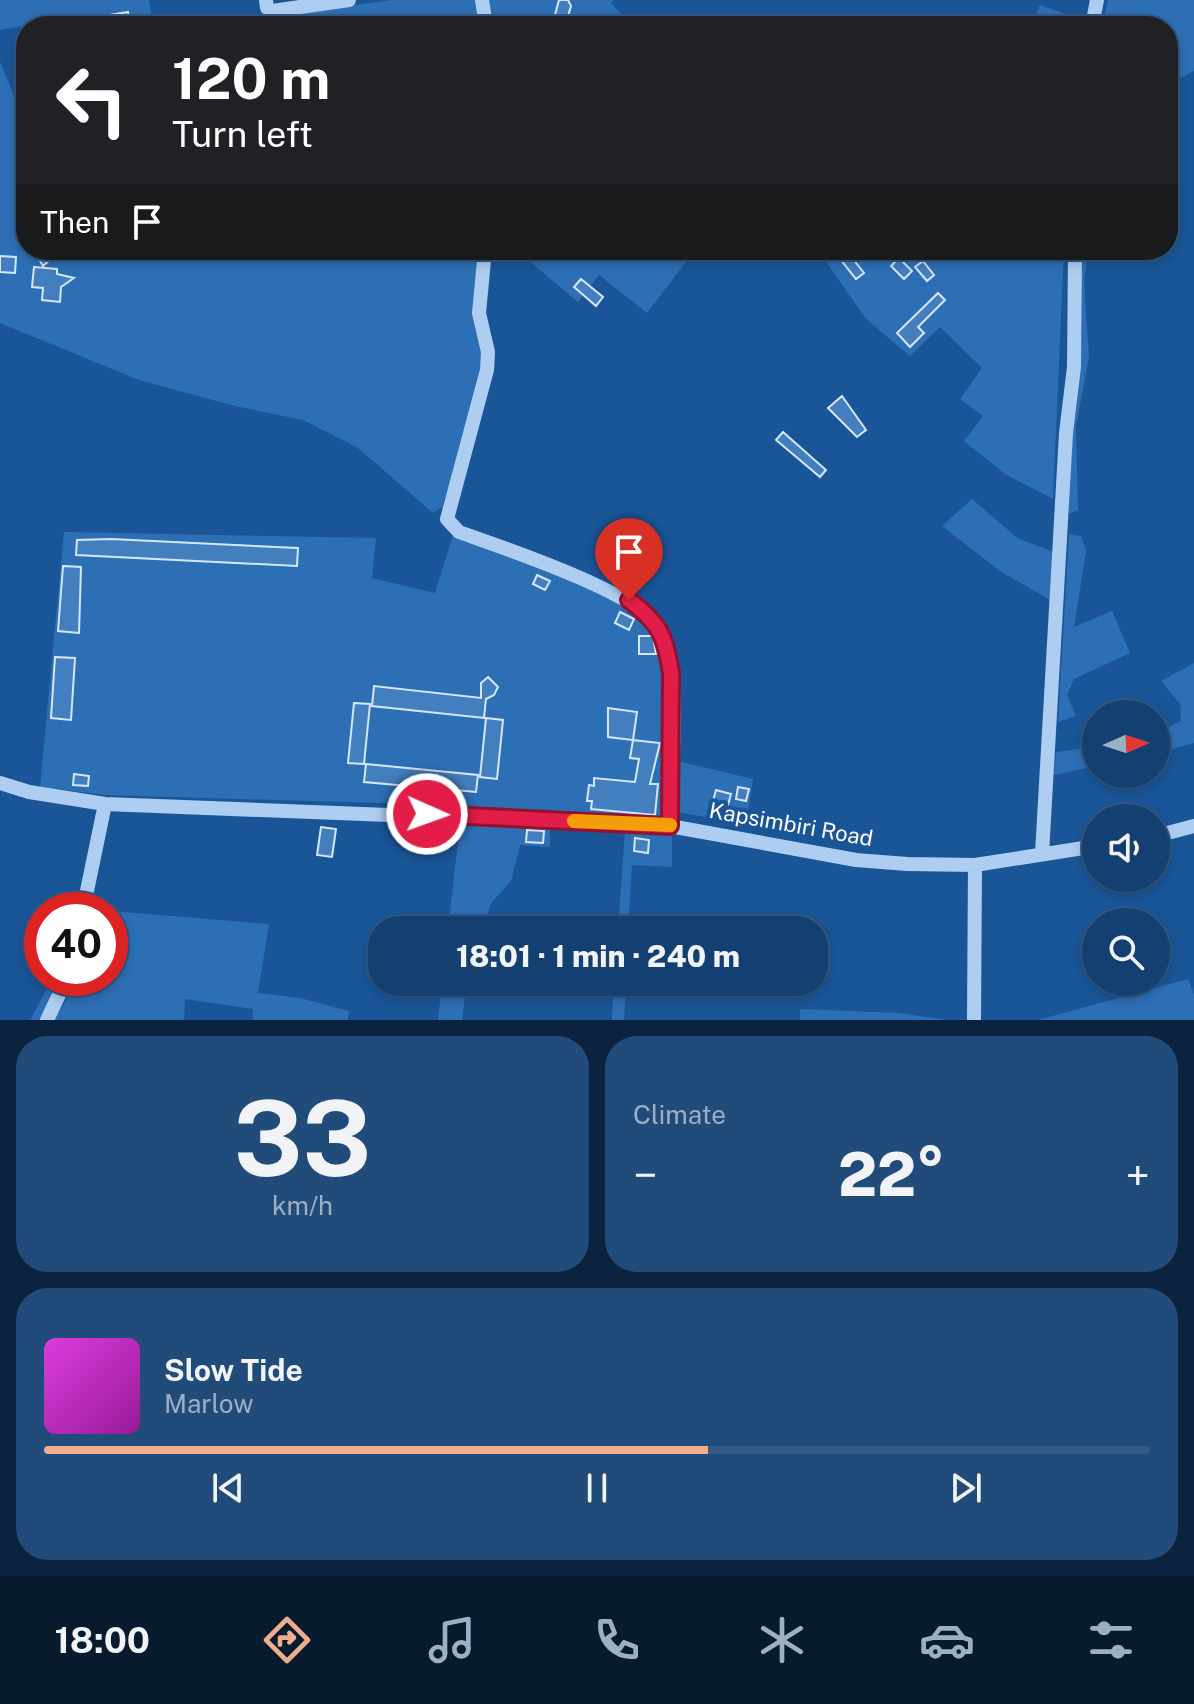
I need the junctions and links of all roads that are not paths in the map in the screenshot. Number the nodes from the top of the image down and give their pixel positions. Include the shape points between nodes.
1 (266, 0) edge
2 (349, 0) edge
3 (484, 260) edge
4 (1075, 260) edge
5 (0, 783) edge
6 (105, 804) junction
7 (670, 826) junction
8 (1194, 826) edge
9 (1170, 832) edge
10 (1082, 848) edge
11 (1042, 854) junction
12 (975, 865) junction
13 (87, 892) edge
14 (58, 996) edge
15 (47, 1020) edge
16 (974, 1020) edge

1 - 2 street via 272,11
3 - 7 street via 479,313 487,370 447,519 459,532 629,600 659,627 671,673
4 - 11 street via 1074,367
5 - 6 street, Kapsimbiri Road
6 - 7 street, Kapsimbiri Road
6 - 13 street
7 - 12 street, Kapsimbiri Road via 856,860
8 - 9 street
10 - 11 street, Kapsimbiri Road
11 - 12 street, Kapsimbiri Road
12 - 16 street
14 - 15 street

